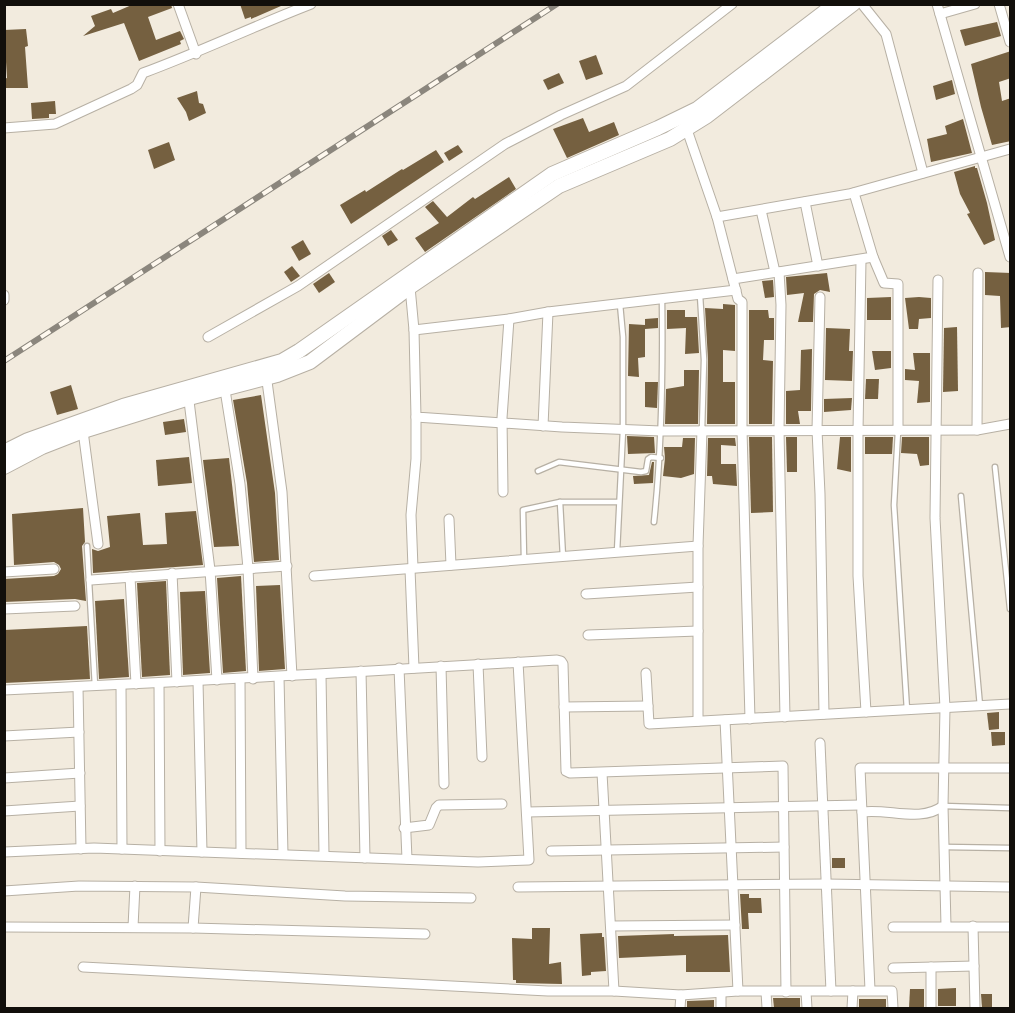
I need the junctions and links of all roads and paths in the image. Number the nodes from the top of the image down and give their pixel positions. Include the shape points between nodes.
1 (178, 4) edge
2 (311, 4) edge
3 (732, 4) edge
4 (835, 4) edge
5 (853, 4) edge
6 (862, 4) edge
7 (975, 4) edge
8 (999, 4) edge
9 (938, 9) edge
10 (1011, 42) edge
11 (196, 54) junction
12 (684, 123) junction
13 (4, 128) edge
14 (1011, 149) edge
15 (980, 157) junction
16 (923, 173) junction
17 (854, 193) junction
18 (805, 202) junction
19 (761, 210) junction
20 (717, 217) junction
21 (1008, 238) edge
22 (873, 257) junction
23 (1011, 257) edge
24 (861, 260) junction
25 (818, 266) junction
26 (777, 272) junction
27 (978, 273) dead end
28 (733, 279) junction
29 (938, 280) dead end
30 (410, 287) junction
31 (736, 290) junction
32 (4, 295) edge
33 (700, 295) junction
34 (820, 297) dead end
35 (662, 299) junction
36 (4, 300) edge
37 (620, 304) junction
38 (548, 312) junction
39 (509, 318) junction
40 (414, 330) junction
41 (208, 337) dead end
42 (266, 372) junction
43 (225, 390) junction
44 (188, 393) junction
45 (416, 417) junction
46 (503, 423) junction
47 (1011, 424) edge
48 (543, 426) junction
49 (623, 430) junction
50 (702, 430) junction
51 (742, 430) junction
52 (779, 430) junction
53 (817, 430) junction
54 (937, 430) junction
55 (977, 430) junction
56 (83, 431) junction
57 (661, 431) junction
58 (858, 431) junction
59 (898, 431) junction
60 (4, 452) edge
61 (661, 458) junction
62 (4, 466) edge
63 (995, 467) dead end
64 (538, 471) dead end
65 (622, 471) junction
66 (503, 492) dead end
67 (961, 496) dead end
68 (561, 502) junction
69 (618, 502) junction
70 (449, 519) dead end
71 (654, 522) dead end
72 (98, 544) dead end
73 (87, 546) dead end
74 (698, 546) junction
75 (617, 552) junction
76 (563, 557) junction
77 (524, 560) junction
78 (451, 565) junction
79 (287, 566) junction
80 (248, 568) junction
81 (54, 569) dead end
82 (412, 569) junction
83 (210, 570) junction
84 (4, 572) edge
85 (172, 573) junction
86 (314, 576) dead end
87 (130, 577) junction
88 (91, 579) junction
89 (698, 587) junction
90 (586, 594) dead end
91 (75, 606) dead end
92 (4, 609) edge
93 (1011, 609) edge
94 (698, 631) junction
95 (588, 636) dead end
96 (518, 662) junction
97 (478, 664) junction
98 (441, 666) junction
99 (399, 668) junction
100 (414, 668) junction
101 (361, 671) junction
102 (646, 673) dead end
103 (321, 675) junction
104 (292, 676) junction
105 (279, 677) junction
106 (240, 679) junction
107 (253, 679) junction
108 (216, 680) junction
109 (198, 681) junction
110 (177, 682) junction
111 (159, 683) junction
112 (136, 684) junction
113 (121, 685) junction
114 (95, 686) junction
115 (78, 687) junction
116 (4, 690) edge
117 (1011, 704) edge
118 (648, 706) junction
119 (980, 706) junction
120 (564, 707) junction
121 (945, 708) junction
122 (907, 710) junction
123 (866, 712) junction
124 (824, 714) junction
125 (785, 717) junction
126 (750, 718) junction
127 (725, 720) junction
128 (698, 722) junction
129 (79, 732) junction
130 (4, 736) edge
131 (820, 743) dead end
132 (482, 757) dead end
133 (944, 767) junction
134 (727, 768) junction
135 (1011, 768) edge
136 (80, 772) junction
137 (602, 773) junction
138 (4, 778) edge
139 (444, 783) dead end
140 (502, 804) dead end
141 (81, 806) junction
142 (822, 806) junction
143 (944, 806) junction
144 (784, 807) junction
145 (729, 808) junction
146 (862, 808) junction
147 (1011, 808) edge
148 (604, 810) junction
149 (4, 811) edge
150 (527, 812) junction
151 (404, 828) junction
152 (784, 847) junction
153 (945, 847) junction
154 (731, 848) junction
155 (1011, 848) edge
156 (81, 849) junction
157 (122, 849) junction
158 (160, 850) junction
159 (551, 851) dead end
160 (607, 851) junction
161 (4, 852) edge
162 (202, 852) junction
163 (241, 853) junction
164 (283, 854) junction
165 (324, 855) junction
166 (365, 858) junction
167 (406, 859) junction
168 (826, 884) junction
169 (734, 885) junction
170 (786, 885) junction
171 (135, 886) junction
172 (608, 886) junction
173 (866, 886) junction
174 (196, 887) junction
175 (518, 887) dead end
176 (946, 887) junction
177 (1011, 887) edge
178 (4, 891) edge
179 (471, 898) dead end
180 (735, 925) junction
181 (611, 926) junction
182 (946, 926) junction
183 (973, 926) junction
184 (4, 927) edge
185 (133, 927) junction
186 (893, 927) dead end
187 (1011, 927) edge
188 (193, 928) junction
189 (425, 934) dead end
190 (83, 966) dead end
191 (974, 966) junction
192 (931, 967) junction
193 (893, 968) dead end
194 (870, 990) junction
195 (614, 991) junction
196 (738, 991) junction
197 (831, 991) junction
198 (853, 991) junction
199 (766, 992) junction
200 (786, 992) junction
201 (806, 992) junction
202 (721, 993) junction
203 (681, 994) junction
204 (680, 1008) edge
205 (721, 1008) edge
206 (767, 1008) edge
207 (807, 1008) edge
208 (852, 1008) edge
209 (893, 1008) edge
210 (931, 1008) edge
211 (975, 1008) edge

1 - 11 street
2 - 11 street
3 - 41 street via 626,86 505,144 298,286
4 - 12 street
5 - 12 street via 706,117
6 - 16 street via 886,34
7 - 9 street
8 - 10 street
9 - 15 street
11 - 13 street via 142,73 131,89 55,124
12 - 20 street
12 - 30 street via 670,139 559,186
12 - 42 street via 552,174
14 - 15 street
15 - 16 street
15 - 21 street
16 - 17 street
17 - 18 street
17 - 22 street
18 - 19 street
18 - 25 street
19 - 20 street
19 - 26 street
20 - 28 street
21 - 23 street
22 - 24 street
22 - 59 street via 884,283 898,284
24 - 25 street
24 - 58 street
25 - 26 street
26 - 28 street
26 - 52 street via 781,305
27 - 55 street
28 - 31 street
29 - 54 street
30 - 40 street
30 - 42 street via 310,362 294,370
31 - 33 street
31 - 51 street via 742,302
32 - 36 street
33 - 35 street
33 - 50 lane via 704,360
34 - 53 street
35 - 37 street
35 - 57 lane
37 - 38 street
37 - 49 lane
38 - 39 street
38 - 48 street
39 - 40 street
39 - 46 street
40 - 45 street
42 - 43 street
42 - 44 street
42 - 79 street
43 - 44 street
43 - 80 street
44 - 56 street
44 - 60 street via 113,409
44 - 83 street
45 - 46 street
45 - 82 street
46 - 48 street
46 - 66 street
47 - 55 street
48 - 49 street
49 - 57 street
49 - 65 lane
50 - 51 street
50 - 57 street
50 - 74 street
51 - 52 street
51 - 126 street
52 - 53 street
52 - 125 street
53 - 58 street
53 - 124 street
54 - 55 street
54 - 59 street
54 - 121 street via 935,518
56 - 62 street
56 - 72 street
57 - 61 lane
58 - 59 street
58 - 123 street via 858,576
59 - 122 lane via 894,505
61 - 65 lane via 648,459 646,471
61 - 71 lane
63 - 93 lane
64 - 65 lane via 559,462
65 - 69 lane
67 - 119 lane
68 - 69 lane
68 - 76 lane
68 - 77 lane via 523,510
69 - 75 lane
70 - 78 street
73 - 88 lane
74 - 75 street
74 - 89 street
75 - 76 street
76 - 77 street
77 - 78 street
78 - 82 street
79 - 80 street
79 - 104 street
80 - 83 street
80 - 107 street
81 - 84 street
82 - 86 street
82 - 100 street
83 - 85 street
83 - 108 street
85 - 87 street
85 - 110 street
87 - 88 street
87 - 112 street
88 - 114 lane
89 - 90 street
89 - 94 street
91 - 92 street
94 - 95 street
94 - 128 street
96 - 97 street
96 - 120 street via 561,661
96 - 150 street
97 - 98 street
97 - 132 street
98 - 100 street
98 - 139 street
99 - 100 street
99 - 101 street
99 - 151 street
101 - 103 street
101 - 166 street
102 - 118 street
103 - 104 street
103 - 165 street
104 - 105 street
105 - 107 street
105 - 164 street
106 - 107 street
106 - 108 street
106 - 163 street
108 - 109 street
109 - 110 street
109 - 162 street
110 - 111 street
111 - 112 street
111 - 158 street
112 - 113 street
113 - 114 street
113 - 157 street
114 - 115 street
115 - 116 street
115 - 129 street
117 - 119 street
118 - 120 street
118 - 128 street via 649,724
119 - 121 street
120 - 137 street via 566,771
121 - 122 street
121 - 133 street
122 - 123 street
123 - 124 street
124 - 125 street
125 - 126 street
126 - 127 street
127 - 128 street
127 - 134 street
129 - 130 street
129 - 136 street
131 - 142 street
133 - 135 street
133 - 143 street
133 - 146 street via 860,768
134 - 137 street
134 - 144 street via 783,766
134 - 145 street
136 - 138 street
136 - 141 street
137 - 148 street
140 - 151 street via 439,805 429,825
141 - 149 street
141 - 156 street
142 - 144 street
142 - 146 street
142 - 168 street
143 - 146 street via 935,812 918,814
143 - 147 lane
143 - 153 street
144 - 145 street
144 - 152 street
145 - 148 street
145 - 154 street
146 - 173 street
148 - 150 street
148 - 160 street
150 - 167 street via 529,860
151 - 167 street
152 - 154 street
152 - 170 street
153 - 155 lane
153 - 176 street
154 - 160 street
154 - 169 street
156 - 157 street
156 - 161 street
157 - 158 street
158 - 162 street
159 - 160 street
160 - 172 street
162 - 163 street
163 - 164 street
164 - 165 street
165 - 166 street
166 - 167 street
168 - 170 street
168 - 173 street
168 - 197 street
169 - 170 street
169 - 172 street
169 - 180 street
170 - 200 street
171 - 174 street
171 - 178 street
171 - 185 street
172 - 175 street
172 - 181 street
173 - 176 street
173 - 194 street
174 - 179 street via 345,896
174 - 188 street
176 - 177 street
176 - 182 street
180 - 181 street
180 - 196 street
181 - 195 street
182 - 183 street
182 - 186 street
183 - 187 street
183 - 191 street
184 - 185 street
185 - 188 street
188 - 189 street
190 - 195 street via 548,991
191 - 192 street
191 - 211 street
192 - 193 street
192 - 210 street
194 - 198 street
194 - 209 street via 892,991
195 - 203 street
196 - 199 street
196 - 202 street
197 - 198 street
197 - 201 street
198 - 208 street
199 - 200 street
199 - 206 street
200 - 201 street
201 - 207 street
202 - 203 street
202 - 205 street
203 - 204 street

